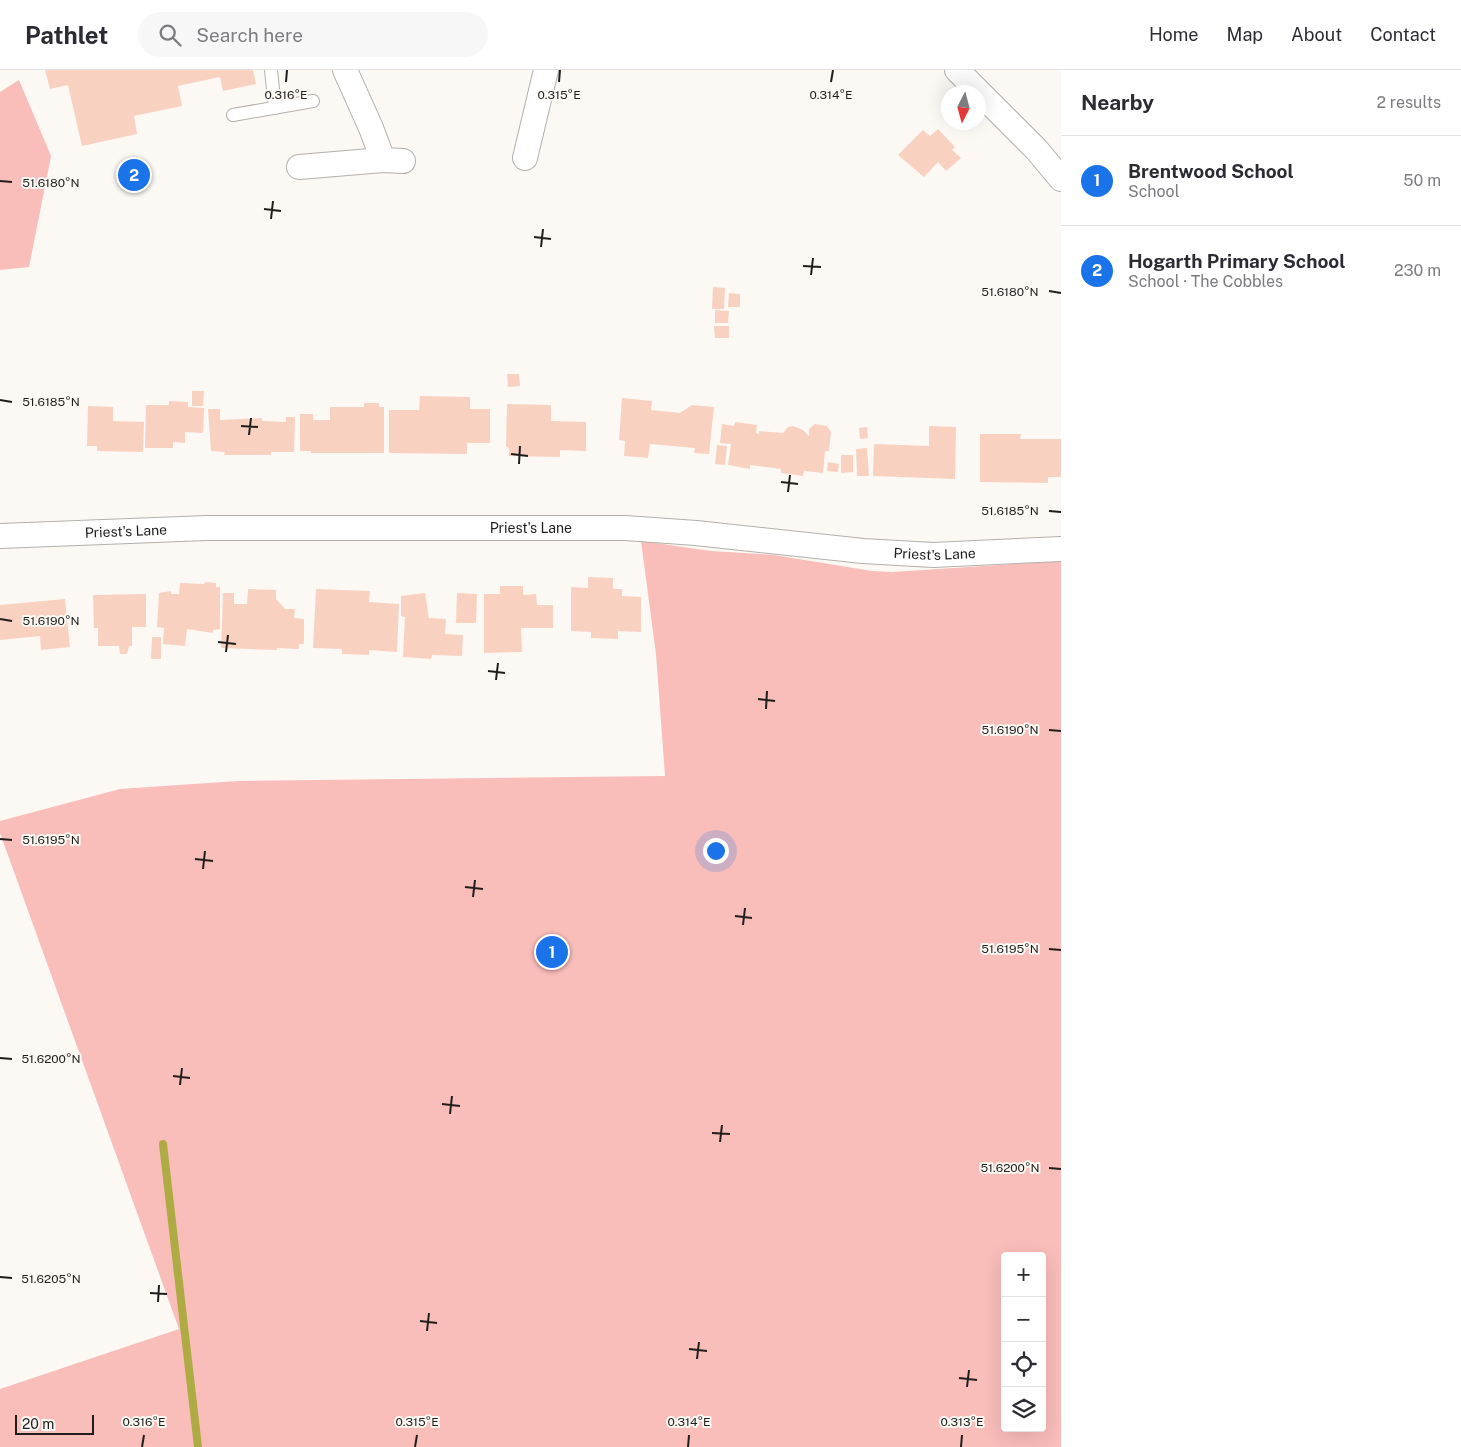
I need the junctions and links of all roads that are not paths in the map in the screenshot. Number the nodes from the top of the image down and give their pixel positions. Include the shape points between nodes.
1 (271, 70) edge
2 (345, 70) edge
3 (546, 70) edge
4 (957, 70) edge
5 (313, 101) dead end
6 (275, 108) junction
7 (233, 114) dead end
8 (525, 158) dead end
9 (298, 166) dead end
10 (1061, 179) edge
11 (0, 536) edge
12 (1061, 549) edge

1 - 6 lane
2 - 9 street via 371,128 393,161
3 - 8 street
4 - 10 street via 1036,149
5 - 6 lane
6 - 7 lane
11 - 12 street, Priest's Lane via 206,528 625,528 863,552 933,555

